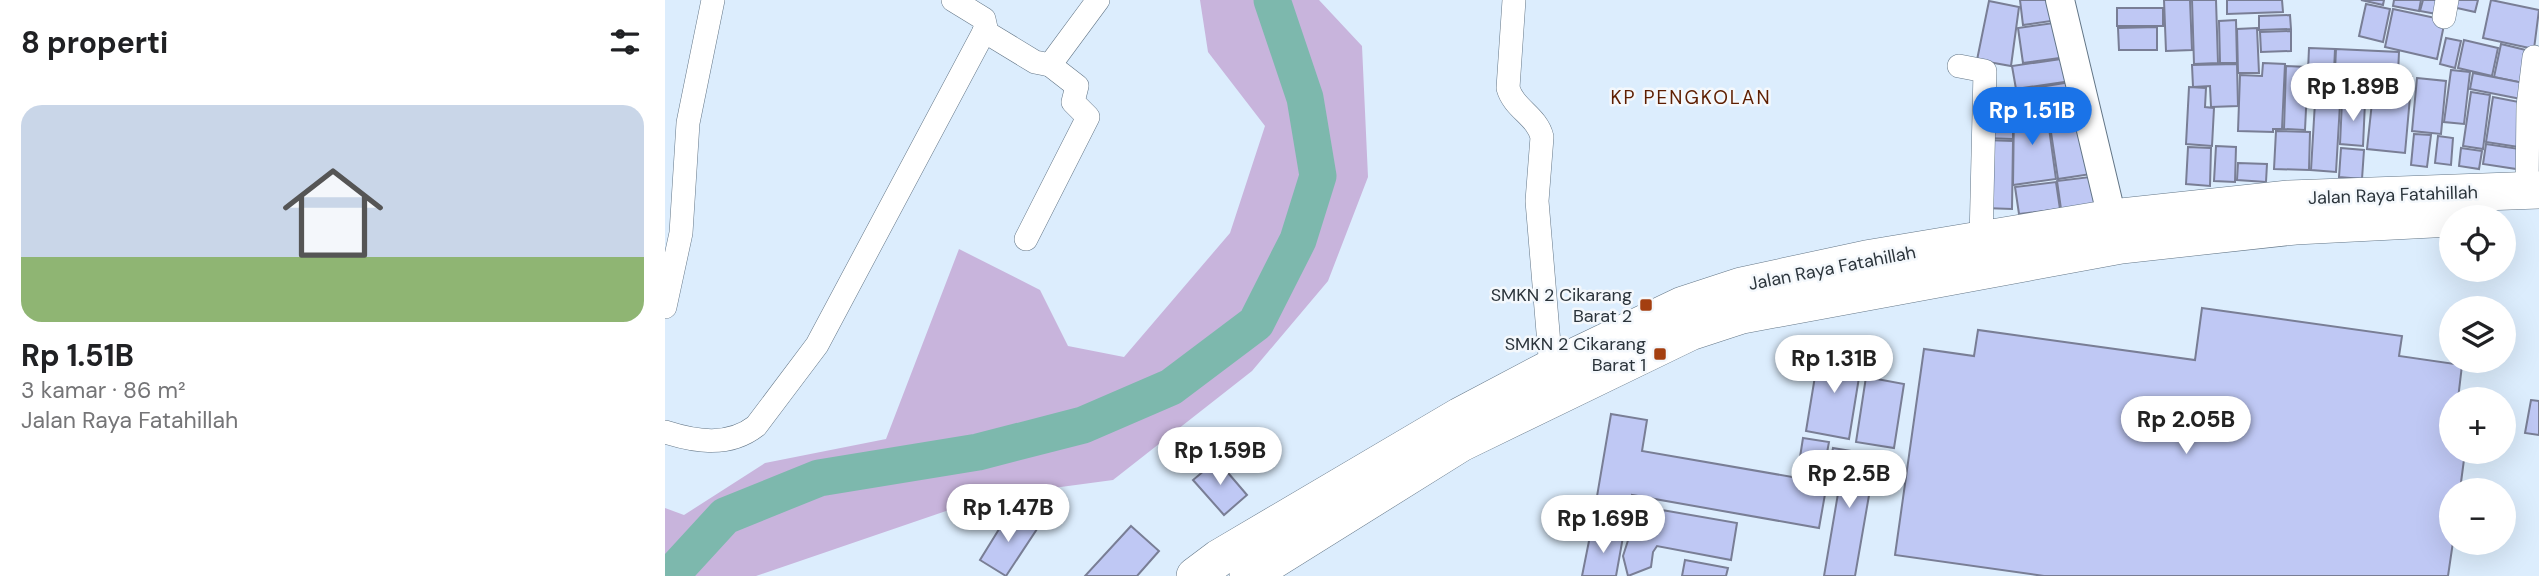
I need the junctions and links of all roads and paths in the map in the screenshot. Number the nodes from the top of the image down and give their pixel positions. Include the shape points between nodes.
1 (713, 0) edge
2 (953, 0) edge
3 (1098, 0) edge
4 (1514, 0) edge
5 (2061, 0) edge
6 (984, 31) junction
7 (2534, 57) dead end
8 (1050, 65) junction
9 (1959, 66) dead end
10 (2535, 198) edge
11 (2512, 205) edge
12 (2112, 218) junction
13 (2439, 219) edge
14 (1026, 239) dead end
15 (1981, 240) junction
16 (665, 307) edge
17 (1551, 368) junction
18 (665, 432) edge
19 (1195, 576) edge
20 (1248, 576) edge

1 - 16 street via 688,123 681,233
2 - 6 street via 984,19
3 - 8 street
4 - 17 street via 1511,99 1534,120 1542,136 1537,201
5 - 12 street
6 - 8 street via 1035,62
6 - 18 street via 823,334 756,426 724,441
7 - 10 street via 2528,106
8 - 14 street via 1077,86 1073,102 1089,117
9 - 15 street via 1985,71
10 - 11 highway, Jalan Raya Fatahillah
10 - 12 highway, Jalan Raya Fatahillah via 2289,199
12 - 15 highway, Jalan Raya Fatahillah
13 - 20 highway, Jalan Raya Fatahillah via 2295,226 2121,245 1742,315 1677,338 1461,443
15 - 17 highway, Jalan Raya Fatahillah via 1741,286 1683,306
17 - 19 highway, Jalan Raya Fatahillah via 1459,416

